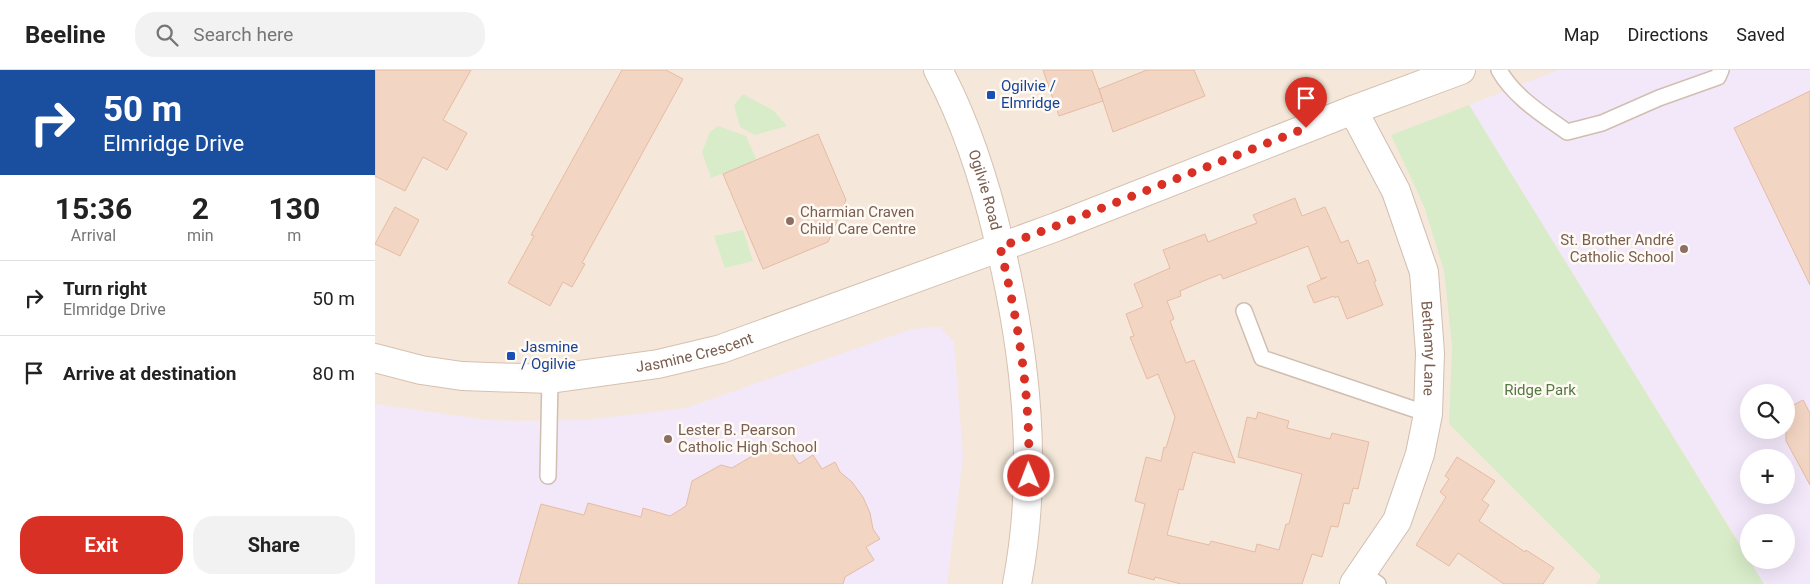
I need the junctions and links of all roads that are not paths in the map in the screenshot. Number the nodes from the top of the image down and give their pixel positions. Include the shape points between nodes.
1 (938, 70) edge
2 (1461, 70) edge
3 (1499, 70) edge
4 (1721, 70) edge
5 (1353, 110) junction
6 (1000, 247) junction
7 (1244, 311) dead end
8 (375, 358) edge
9 (550, 379) junction
10 (1429, 414) junction
11 (548, 476) dead end
12 (1365, 580) edge
13 (1017, 584) edge

1 - 6 street, Ogilvie Road via 968,132
2 - 5 street, Jasmine Crescent
3 - 4 lane via 1507,83 1533,108 1567,132 1602,123 1718,77
5 - 6 street, Jasmine Crescent
5 - 10 street, Bethamy Lane via 1397,191 1424,272 1430,353
6 - 9 street, Jasmine Crescent via 721,349 658,364
6 - 13 street, Ogilvie Road via 1022,358 1028,422 1029,476
7 - 10 lane via 1262,358
8 - 9 street, Jasmine Crescent via 462,376
9 - 11 lane
10 - 12 street, Bethamy Lane via 1420,454 1397,520

